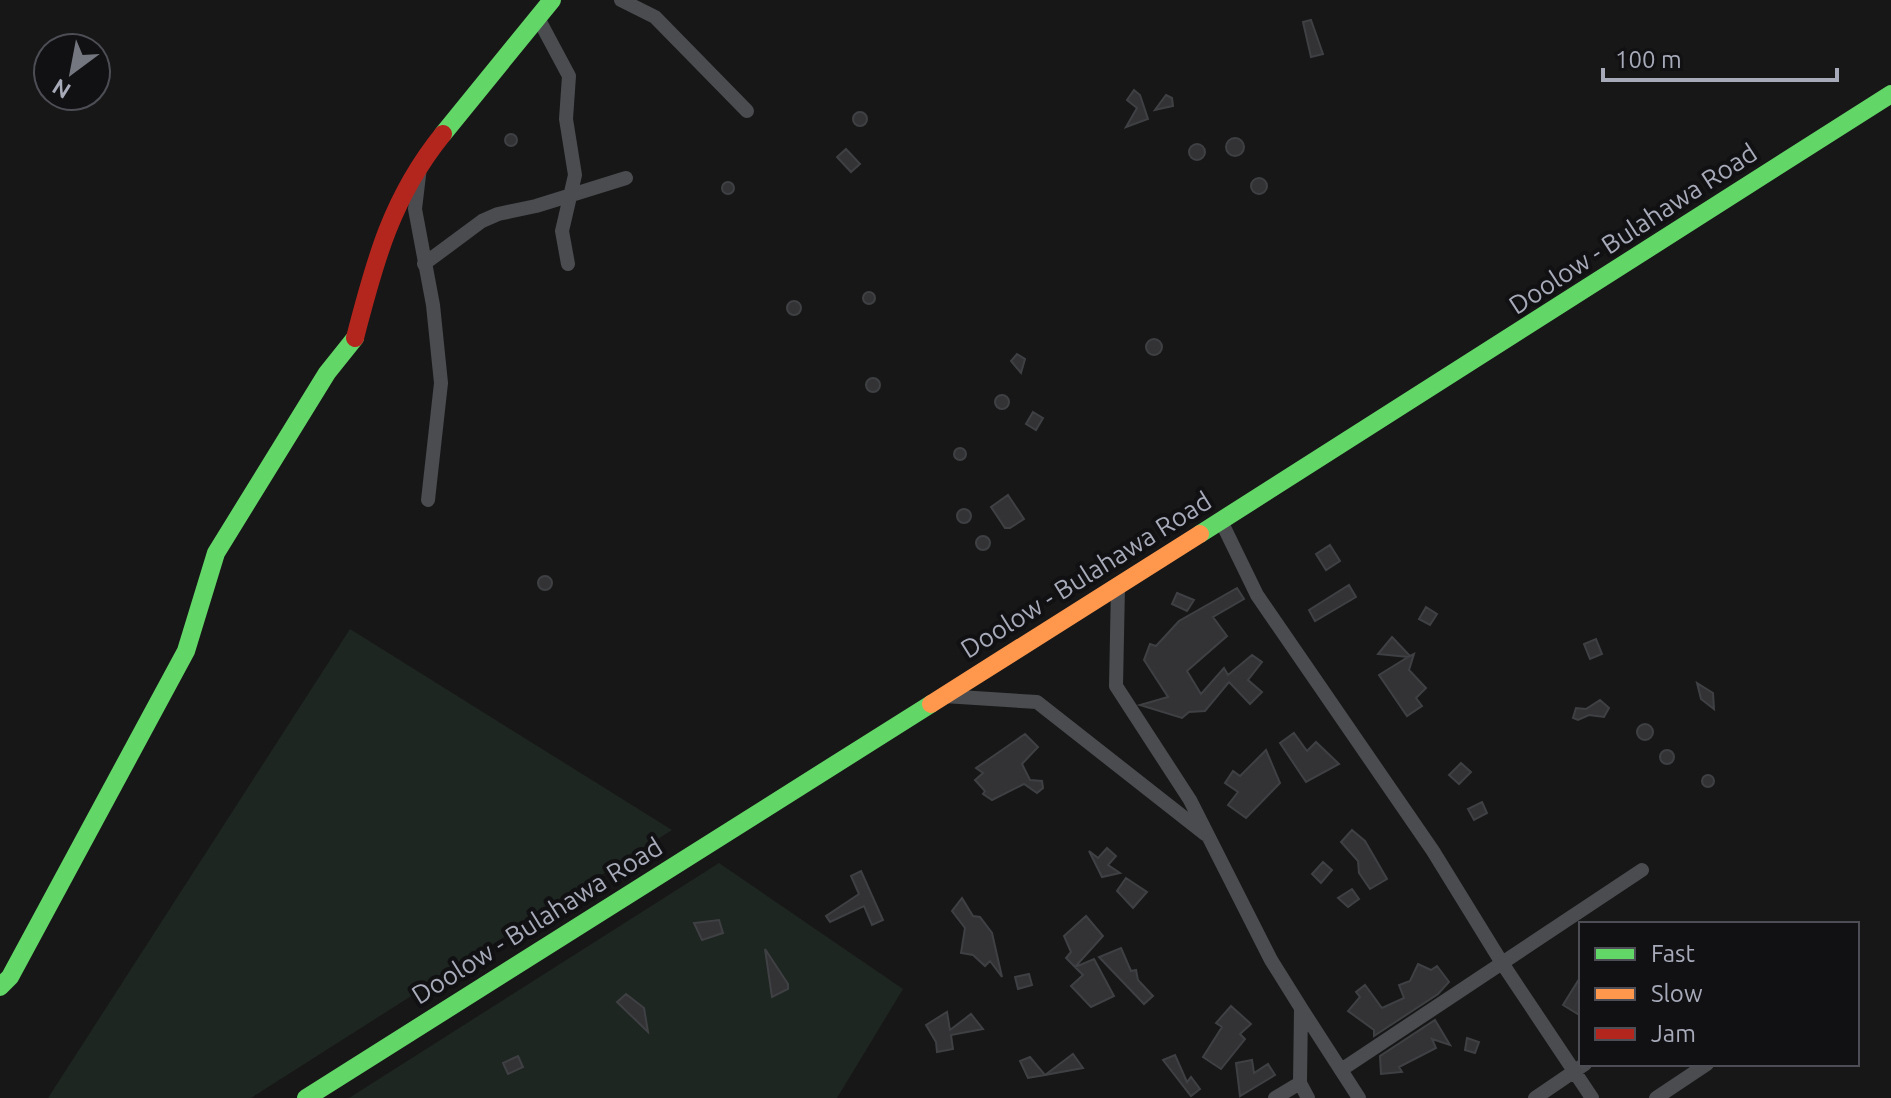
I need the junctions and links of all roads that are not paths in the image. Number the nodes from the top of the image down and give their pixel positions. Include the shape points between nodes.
1 (552, 0) edge
2 (621, 0) edge
3 (538, 18) junction
4 (1891, 94) edge
5 (747, 111) dead end
6 (421, 162) junction
7 (626, 178) dead end
8 (573, 192) junction
9 (424, 264) junction
10 (568, 264) dead end
11 (428, 500) dead end
12 (1221, 521) junction
13 (1118, 586) junction
14 (943, 696) junction
15 (1210, 839) junction
16 (1642, 870) dead end
17 (1502, 963) junction
18 (0, 987) edge
19 (1301, 1008) junction
20 (1704, 1066) edge
21 (1580, 1068) edge
22 (1341, 1070) junction
23 (1300, 1083) junction
24 (306, 1098) edge
25 (1275, 1098) edge
26 (1308, 1098) edge
27 (1359, 1098) edge
28 (1535, 1098) edge
29 (1592, 1098) edge
30 (1656, 1098) edge

1 - 3 main road
2 - 5 street via 655,17
3 - 6 main road
3 - 8 street via 569,76 566,119
4 - 12 main road, Doolow - Bulahawa Road
6 - 9 street via 415,209
6 - 18 main road via 390,221 355,338 327,373 216,553 186,651
7 - 8 street
8 - 9 street via 482,221
8 - 10 street via 562,231
9 - 11 street via 441,383
12 - 13 main road, Doolow - Bulahawa Road
12 - 17 street via 1257,595 1433,851
13 - 14 main road, Doolow - Bulahawa Road
13 - 15 street via 1116,686
14 - 15 street via 1037,702
14 - 24 main road, Doolow - Bulahawa Road
15 - 19 street
16 - 17 street
17 - 21 street
17 - 22 street
19 - 22 street
19 - 23 street
20 - 30 street
21 - 28 street
21 - 29 street
22 - 27 street
23 - 25 street
23 - 26 street

